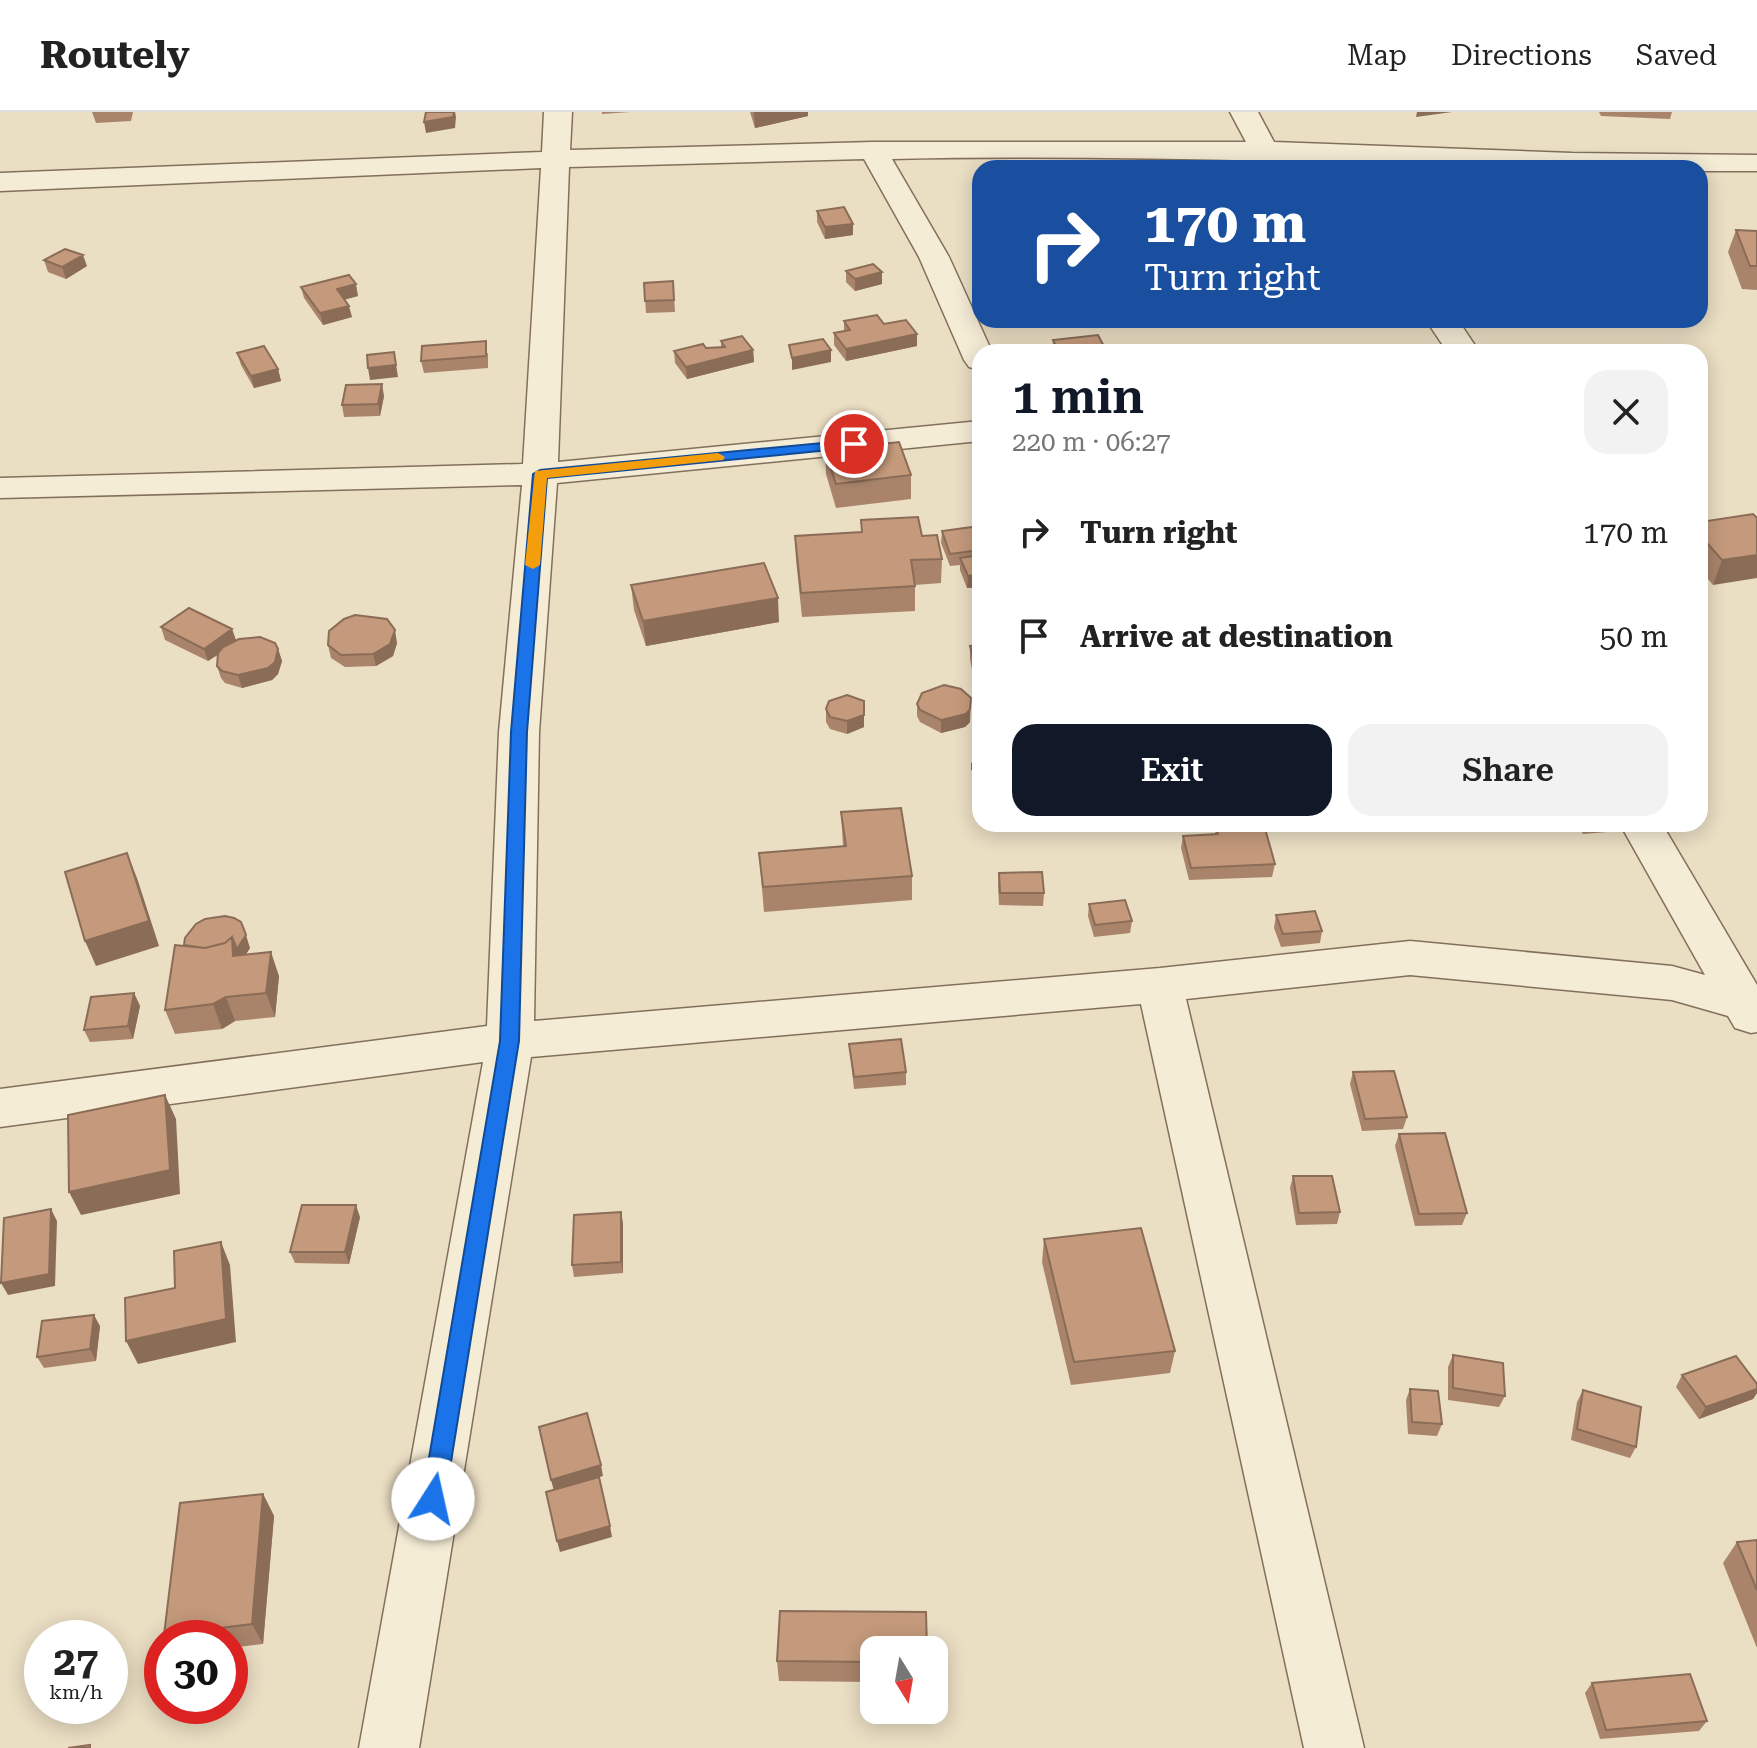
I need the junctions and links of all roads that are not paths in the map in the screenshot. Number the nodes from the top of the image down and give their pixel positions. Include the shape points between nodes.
1 (558, 112) edge
2 (1244, 112) edge
3 (873, 150) junction
4 (1265, 150) junction
5 (558, 159) junction
6 (1320, 160) edge
7 (1708, 162) edge
8 (1757, 163) edge
9 (0, 182) edge
10 (973, 344) edge
11 (972, 432) edge
12 (540, 474) junction
13 (0, 488) edge
14 (1646, 832) edge
15 (1160, 985) junction
16 (1753, 1011) edge
17 (510, 1041) junction
18 (0, 1108) edge
19 (389, 1748) edge
20 (1334, 1748) edge

1 - 5 street
2 - 4 street
3 - 4 street
3 - 5 street
3 - 10 street via 934,257
4 - 6 street
5 - 9 street
5 - 12 street
7 - 8 street
11 - 12 street
12 - 13 street
12 - 17 street via 519,732
14 - 16 street
15 - 16 street via 1410,958 1672,983
15 - 17 street
15 - 20 street
17 - 18 street
17 - 19 street

